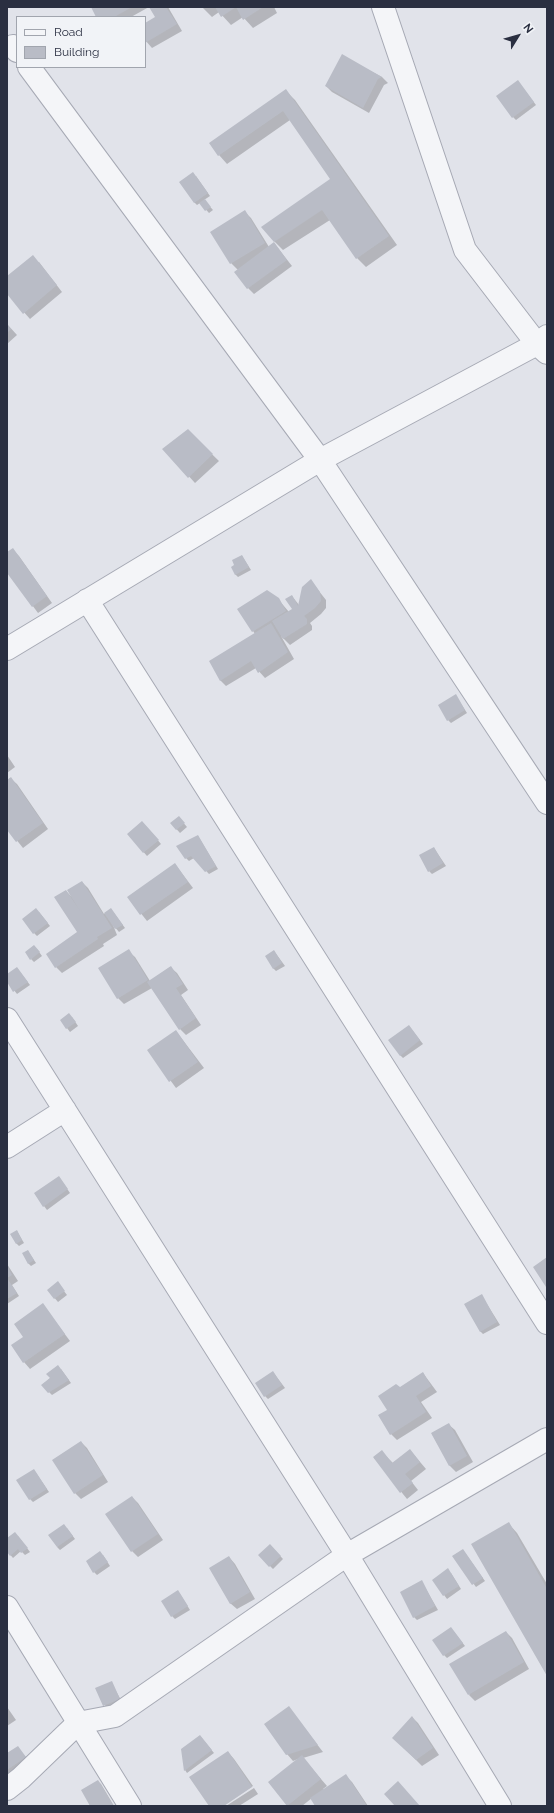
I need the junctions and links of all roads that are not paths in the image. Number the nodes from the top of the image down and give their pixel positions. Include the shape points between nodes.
1 (383, 7) edge
2 (30, 68) edge
3 (544, 344) edge
4 (320, 460) junction
5 (87, 600) junction
6 (7, 649) edge
7 (547, 802) edge
8 (7, 1019) edge
9 (64, 1110) junction
10 (7, 1147) edge
11 (547, 1323) edge
12 (547, 1439) edge
13 (348, 1555) junction
14 (7, 1607) edge
15 (78, 1724) junction
16 (7, 1789) edge
17 (130, 1806) edge
18 (500, 1806) edge

1 - 3 street via 465,250
2 - 4 street
3 - 4 street
4 - 5 street
4 - 7 street
5 - 6 street
5 - 11 street
8 - 9 street
9 - 10 street
9 - 13 street
12 - 13 street
13 - 15 street via 115,1716
13 - 18 street
14 - 15 street
15 - 16 street
15 - 17 street

